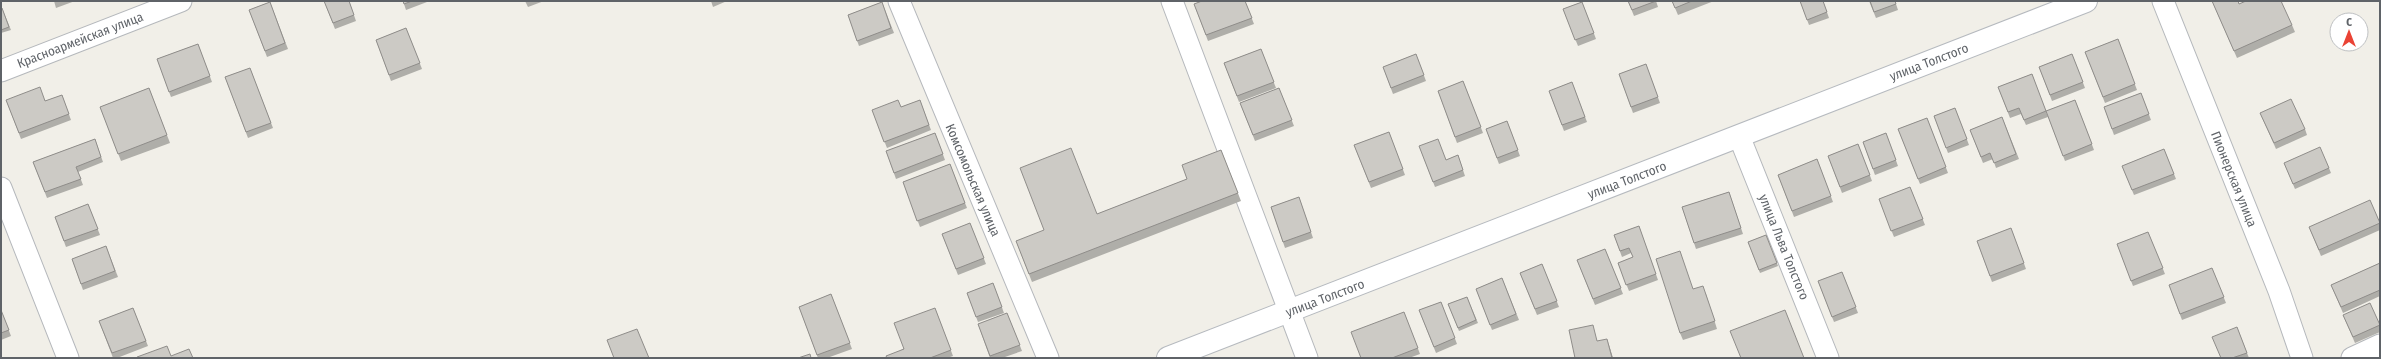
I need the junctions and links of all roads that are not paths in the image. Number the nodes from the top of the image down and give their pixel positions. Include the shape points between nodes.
1 (181, 1) edge
2 (899, 1) edge
3 (1172, 1) edge
4 (2086, 1) edge
5 (2162, 1) edge
6 (1, 71) edge
7 (1739, 136) junction
8 (1, 188) edge
9 (1289, 312) junction
10 (2380, 344) edge
11 (68, 358) edge
12 (1048, 358) edge
13 (1168, 358) edge
14 (1306, 358) edge
15 (1828, 358) edge
16 (2302, 358) edge
17 (2352, 358) edge

1 - 6 street, Красноармейская улица
2 - 12 street, Комсомольская улица
3 - 9 street
4 - 7 street, улица Толстого
5 - 16 street, Пионерская улица via 2279,291
7 - 9 street, улица Толстого
7 - 15 street, улица Льва Толстого
8 - 11 street
9 - 13 street, улица Толстого
9 - 14 street
10 - 17 street

